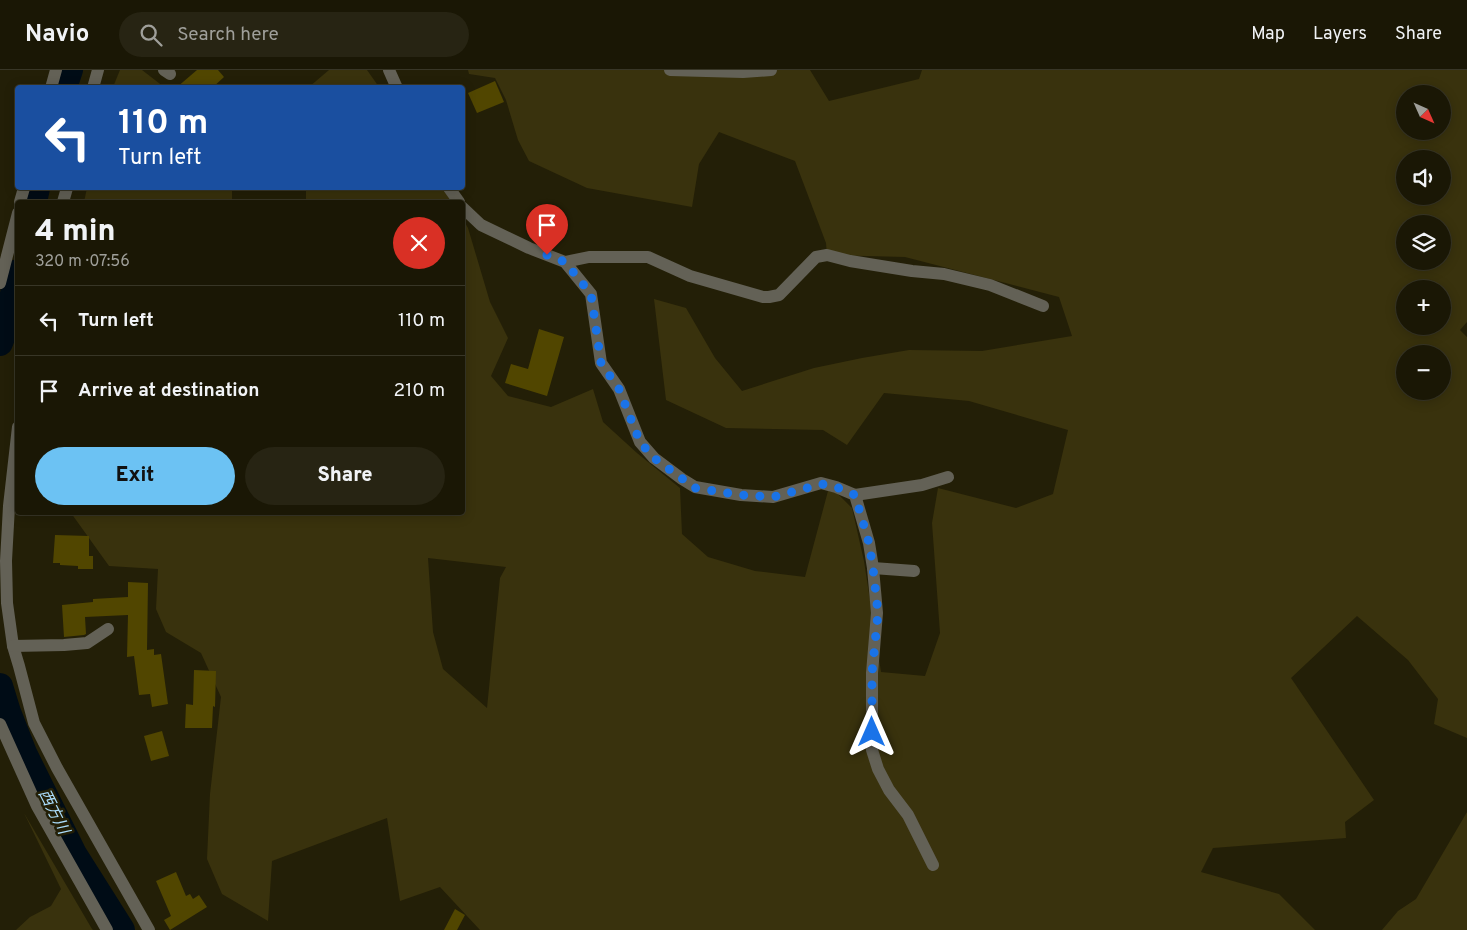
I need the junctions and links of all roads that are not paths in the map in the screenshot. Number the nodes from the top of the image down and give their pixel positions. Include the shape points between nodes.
1 (56, 70) edge
2 (98, 70) edge
3 (389, 70) edge
4 (670, 70) edge
5 (771, 70) edge
6 (52, 85) edge
7 (94, 85) edge
8 (396, 85) edge
9 (465, 210) edge
10 (15, 225) edge
11 (565, 262) junction
12 (0, 283) edge
13 (1043, 306) dead end
14 (15, 444) edge
15 (948, 477) dead end
16 (855, 495) junction
17 (4, 506) edge
18 (873, 568) junction
19 (914, 571) dead end
20 (108, 629) dead end
21 (13, 646) junction
22 (0, 724) edge
23 (933, 865) dead end
24 (108, 930) edge
25 (149, 930) edge

1 - 6 street
2 - 7 street
3 - 8 street
4 - 5 street
9 - 11 street via 482,225
10 - 12 street
11 - 13 street via 589,258 648,257 690,276 769,297 779,295 816,257 827,255 953,276 990,285
11 - 16 street via 591,294 601,363 619,389 640,442 654,458 695,488 773,497 822,484
14 - 17 street
15 - 16 street
16 - 18 street
17 - 21 street
18 - 19 street
18 - 23 street via 878,613 872,673 872,750 889,790 908,815
20 - 21 street via 87,643
21 - 25 street via 34,723
22 - 24 street via 37,806

